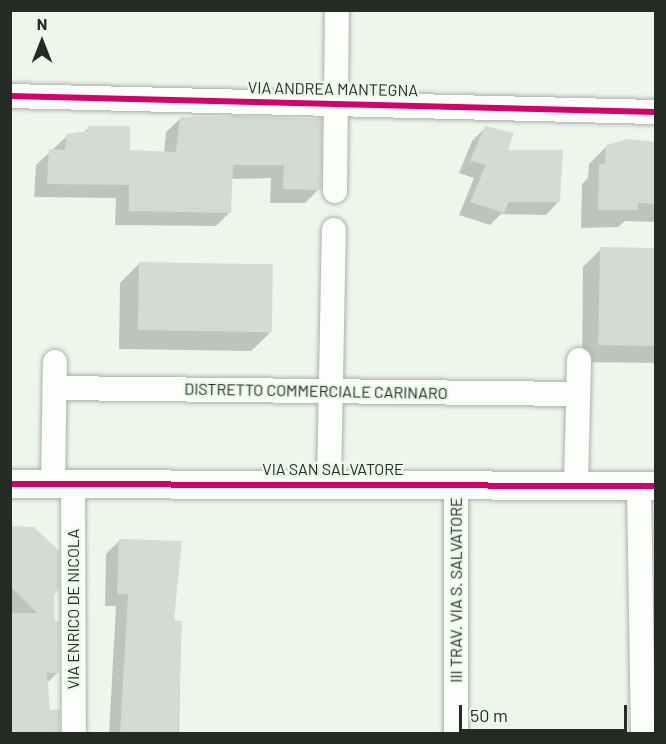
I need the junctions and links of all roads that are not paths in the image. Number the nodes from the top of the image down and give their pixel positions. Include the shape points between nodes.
1 (337, 10) edge
2 (10, 96) edge
3 (336, 102) junction
4 (656, 112) edge
5 (335, 191) dead end
6 (334, 230) dead end
7 (579, 360) dead end
8 (55, 362) dead end
9 (55, 388) junction
10 (330, 391) junction
11 (578, 394) junction
12 (329, 483) junction
13 (456, 483) junction
14 (10, 484) edge
15 (63, 484) junction
16 (576, 484) junction
17 (647, 486) edge
18 (74, 734) edge
19 (456, 734) edge
20 (643, 734) edge

1 - 3 street
2 - 3 street, VIA ANDREA MANTEGNA
3 - 4 street, VIA ANDREA MANTEGNA
3 - 5 street
6 - 10 street
7 - 11 street
8 - 9 street, VIA ENRICO DE NICOLA
9 - 10 street, DISTRETTO COMMERCIALE CARINARO
9 - 15 street, VIA ENRICO DE NICOLA
10 - 11 street, DISTRETTO COMMERCIALE CARINARO
10 - 12 street
11 - 16 street
12 - 13 street, VIA SAN SALVATORE
12 - 15 street, VIA SAN SALVATORE
13 - 16 street, VIA SAN SALVATORE
13 - 19 street, III TRAV. VIA S. SALVATORE
14 - 15 street, VIA SAN SALVATORE
15 - 18 street, VIA ENRICO DE NICOLA
16 - 17 street, VIA SAN SALVATORE
17 - 20 street

